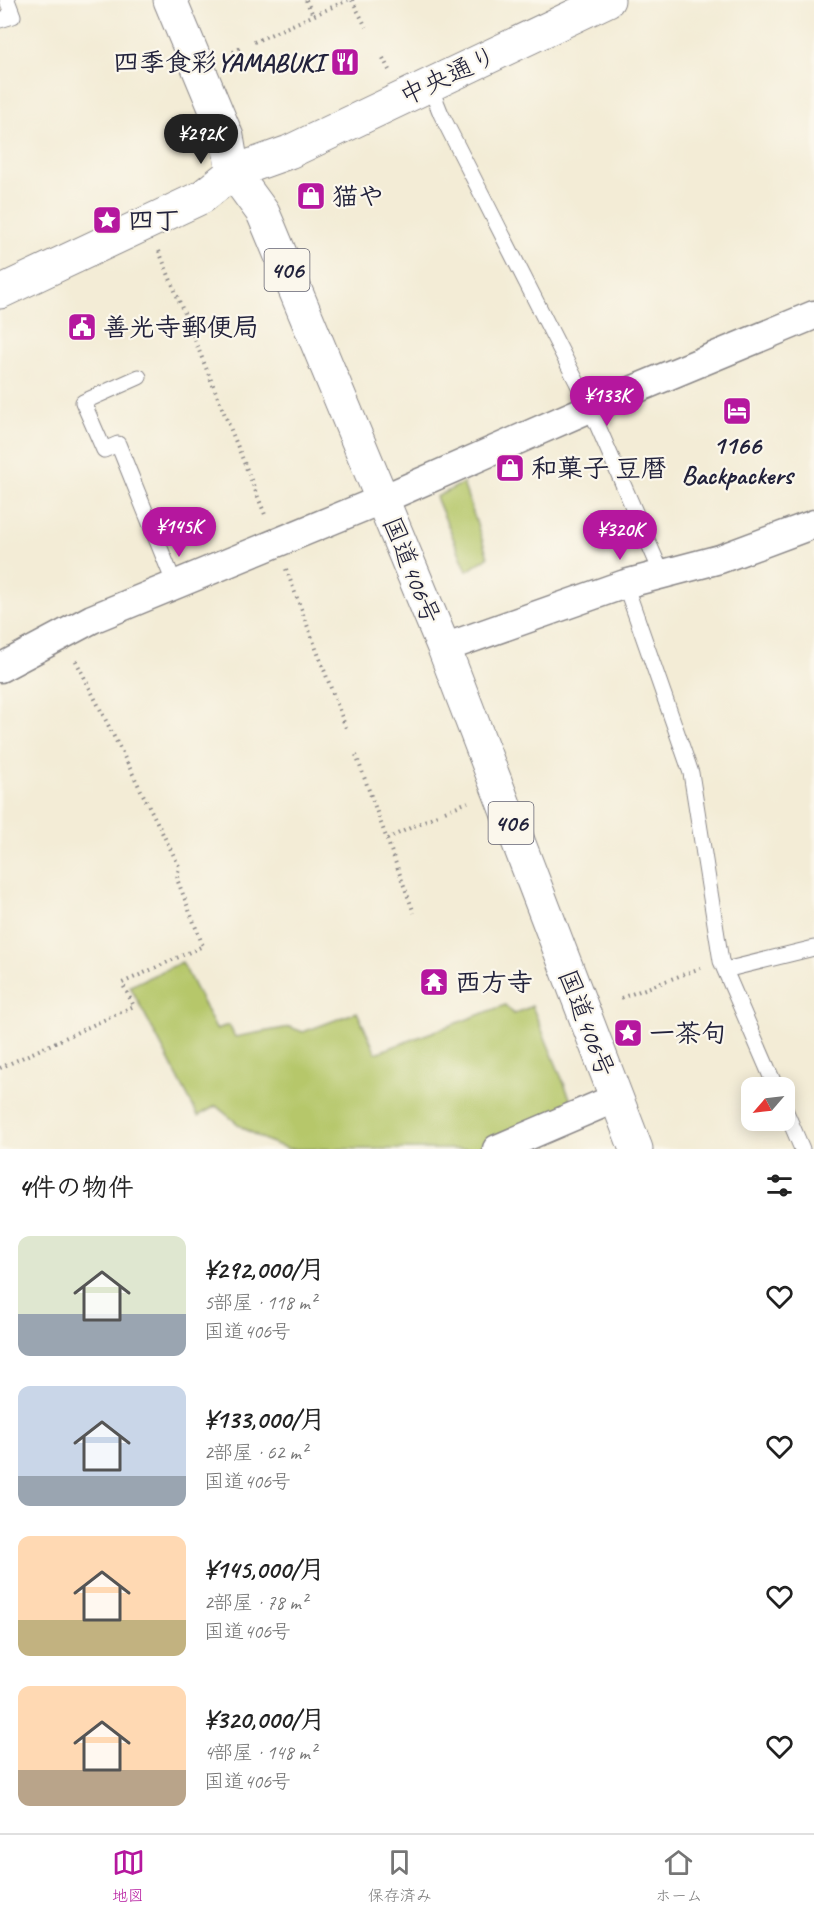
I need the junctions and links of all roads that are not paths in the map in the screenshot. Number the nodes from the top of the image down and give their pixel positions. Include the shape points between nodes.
1 (7, 0) edge
2 (170, 0) edge
3 (589, 4) edge
4 (0, 20) edge
5 (429, 84) junction
6 (232, 172) junction
7 (0, 292) edge
8 (814, 315) edge
9 (139, 377) dead end
10 (590, 408) junction
11 (382, 499) junction
12 (814, 524) edge
13 (662, 574) junction
14 (625, 584) junction
15 (175, 585) junction
16 (444, 648) junction
17 (0, 668) edge
18 (814, 948) edge
19 (723, 966) junction
20 (771, 1077) edge
21 (616, 1098) junction
22 (794, 1131) edge
23 (497, 1149) edge
24 (636, 1149) edge
25 (802, 1149) edge

1 - 4 lane via 13,16
2 - 6 main road, 国道406号 / 406 via 227,136
3 - 5 main road, 中央通り
5 - 6 main road, 中央通り via 289,152
5 - 10 lane
6 - 7 main road via 202,197
6 - 11 main road, 国道406号 / 406 via 263,213
8 - 10 street
9 - 15 lane via 83,402 104,450 118,444
10 - 11 street
10 - 13 lane
11 - 15 street
11 - 16 main road, 国道406号 / 406
12 - 13 street via 720,559
13 - 14 street
14 - 16 street
14 - 19 lane via 691,773
15 - 17 street via 92,619
16 - 21 main road, 国道406号 / 406
18 - 19 lane
19 - 20 lane
21 - 23 street
21 - 24 main road, 国道406号 / 406
22 - 25 lane

